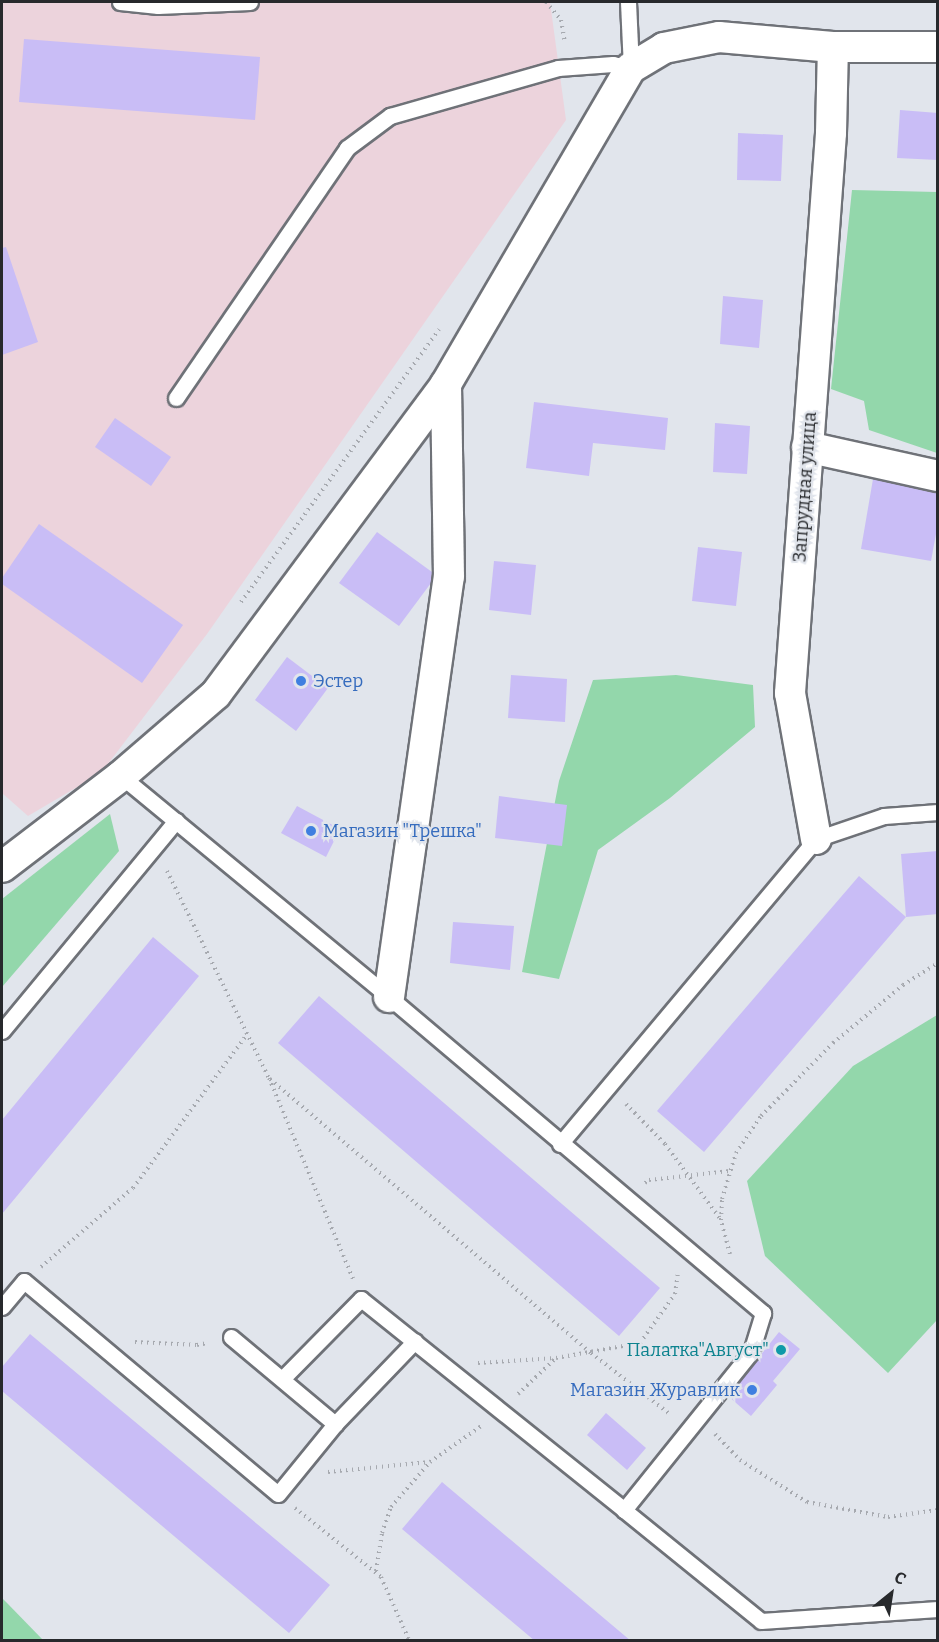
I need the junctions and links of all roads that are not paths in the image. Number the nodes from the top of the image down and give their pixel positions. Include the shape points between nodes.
1 (120, 2) edge
2 (250, 2) edge
3 (628, 2) edge
4 (833, 46) junction
5 (938, 47) edge
6 (631, 68) junction
7 (446, 384) junction
8 (176, 398) dead end
9 (807, 447) junction
10 (938, 476) edge
11 (121, 776) junction
12 (938, 812) edge
13 (176, 821) junction
14 (816, 838) junction
15 (2, 867) edge
16 (389, 997) junction
17 (2, 1031) edge
18 (560, 1144) junction
19 (2, 1307) edge
20 (231, 1337) road end
21 (416, 1341) junction
22 (283, 1378) junction
23 (335, 1424) junction
24 (624, 1510) junction
25 (938, 1609) edge

1 - 2 lane via 158,6
3 - 6 lane
4 - 5 street
4 - 6 street via 719,37 664,48
4 - 9 street, Запрудная улица via 831,133
6 - 7 street
6 - 8 lane via 613,64 569,65 390,116 347,148
7 - 11 street via 216,694
7 - 16 street via 449,577
9 - 10 street
9 - 14 street, Запрудная улица via 790,693
11 - 13 lane
11 - 15 street
12 - 14 lane via 884,816
13 - 16 lane
13 - 17 lane
14 - 18 lane
16 - 18 lane
18 - 24 lane via 763,1312 750,1352
19 - 23 lane via 24,1281 278,1494
20 - 22 lane
21 - 22 lane via 361,1299
21 - 23 lane
21 - 24 lane
22 - 23 lane
24 - 25 lane via 761,1621

